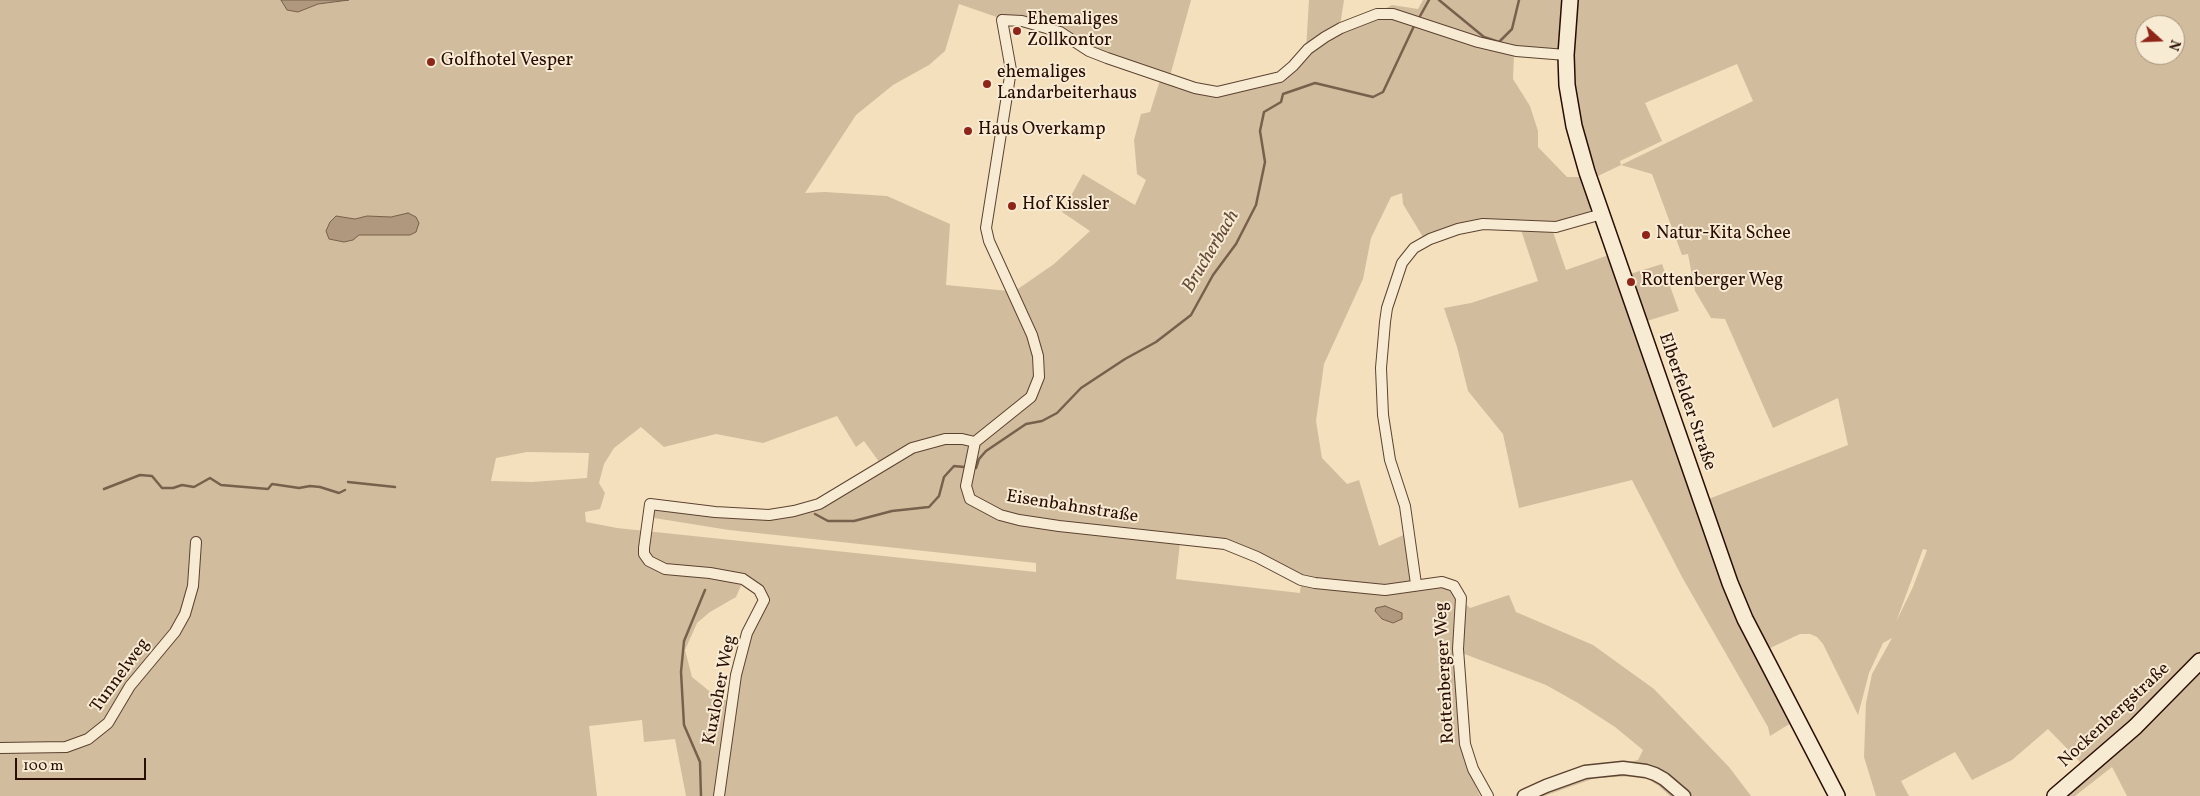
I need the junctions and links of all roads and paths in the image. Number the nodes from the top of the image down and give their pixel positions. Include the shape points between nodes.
1 (1570, 0) edge
2 (1566, 56) junction
3 (1602, 214) junction
4 (975, 442) junction
5 (196, 542) dead end
6 (1416, 584) junction
7 (2200, 661) edge
8 (0, 748) edge
9 (719, 796) edge
10 (1488, 796) edge
11 (1524, 796) edge
12 (1684, 796) edge
13 (1837, 796) edge
14 (2055, 796) edge

1 - 2 main road, Elberfelder Straße
2 - 3 main road, Elberfelder Straße via 1571,113
2 - 4 street via 1516,51 1393,14 1377,14 1325,37 1280,77 1217,92 1195,88 1107,58 1089,51 1060,32 1022,21 1002,20 1011,70 986,228 1032,335 1038,356 1038,378 1031,397
3 - 6 street, Rottenberger Weg via 1556,227 1483,224 1458,229 1414,248 1402,263 1387,308 1381,368 1390,460 1405,506
3 - 13 main road, Elberfelder Straße via 1730,583
4 - 6 street, Eisenbahnstraße via 966,486 970,499 1000,515 1059,526 1225,544 1257,556 1301,580 1315,583 1385,590
4 - 9 street, Kuxloher Weg via 945,439 912,448 819,504 794,511 769,515 650,504 644,548 649,560 666,568 743,579 760,590 764,600 747,633 736,675
5 - 8 street, Tunnelweg via 193,586 185,614 175,632 130,686 108,723 88,739 66,747
6 - 10 street, Rottenberger Weg via 1449,583 1460,598 1458,649 1468,758
7 - 14 main road, Nockenbergstraße via 2135,727
11 - 12 street via 1585,772 1622,768 1655,774

